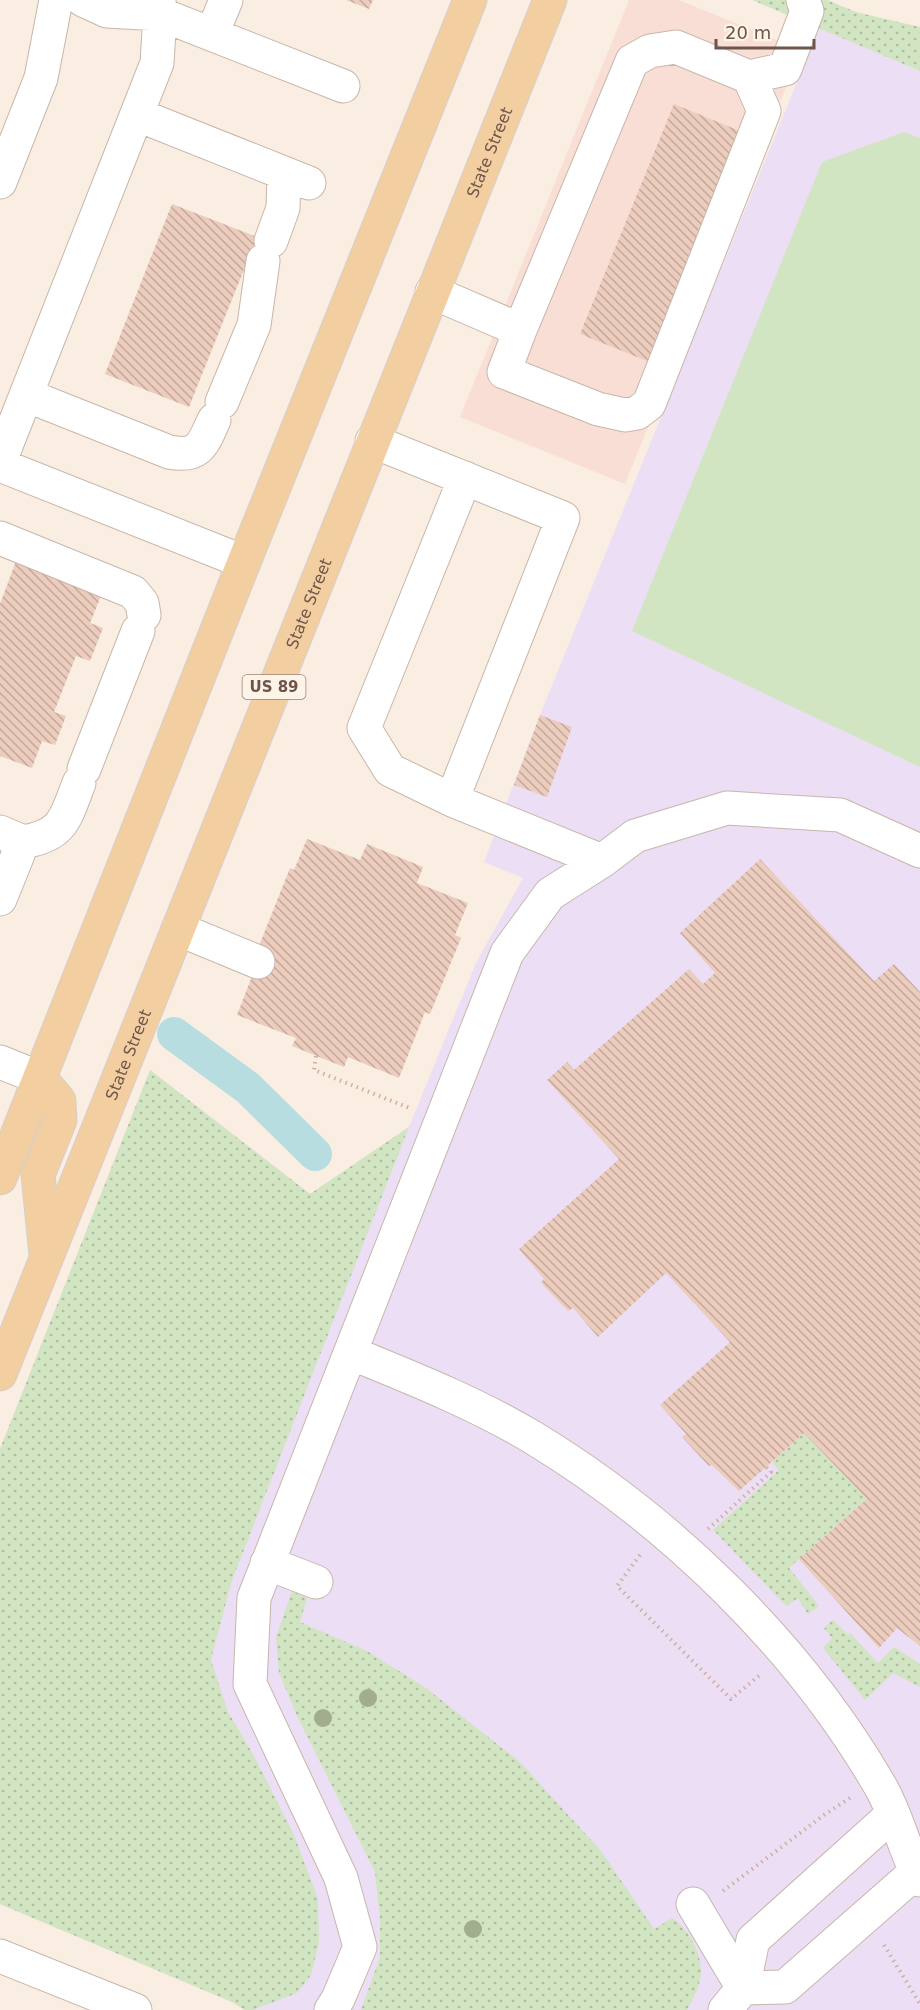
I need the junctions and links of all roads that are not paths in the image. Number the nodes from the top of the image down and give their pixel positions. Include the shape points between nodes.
1 (56, 0) edge
2 (83, 0) edge
3 (226, 0) edge
4 (470, 0) edge
5 (550, 0) edge
6 (803, 0) edge
7 (160, 7) edge
8 (212, 34) junction
9 (749, 77) junction
10 (343, 86) dead end
11 (138, 115) junction
12 (0, 182) edge
13 (432, 292) junction
14 (520, 330) junction
15 (26, 395) junction
16 (372, 441) junction
17 (0, 463) edge
18 (465, 478) junction
19 (0, 538) edge
20 (244, 562) junction
21 (452, 800) junction
22 (11, 837) edge
23 (920, 850) edge
24 (602, 861) junction
25 (0, 899) edge
26 (178, 930) junction
27 (258, 962) dead end
28 (0, 1062) edge
29 (40, 1078) junction
30 (0, 1178) edge
31 (46, 1259) junction
32 (351, 1353) junction
33 (0, 1374) edge
34 (267, 1563) junction
35 (316, 1582) dead end
36 (893, 1814) junction
37 (918, 1876) edge
38 (695, 1908) road end
39 (0, 1956) edge
40 (734, 1999) edge
41 (135, 2010) edge
42 (331, 2010) edge

1 - 12 street via 41,78
2 - 7 street via 108,11
3 - 8 street
4 - 20 main road
5 - 13 main road, State Street / US 89
6 - 9 street via 807,11 784,69
7 - 8 street
7 - 11 street via 157,63
8 - 10 street
9 - 14 street via 676,46 650,51 632,61
9 - 14 street via 764,111 649,404 637,413 624,415 598,409 504,372
11 - 15 street
11 - 15 street via 297,178 267,251 255,325 203,444 183,455
13 - 14 street
13 - 16 main road, State Street / US 89
15 - 17 street
16 - 18 street
16 - 26 main road, State Street / US 89
17 - 20 street
18 - 21 street via 364,728 390,770
18 - 21 street via 563,518
19 - 22 street via 133,592 142,603 141,623 66,816 56,831 41,839
20 - 29 main road
21 - 24 street
22 - 25 street
23 - 24 street via 840,815 727,808 635,836
24 - 32 street via 550,894 507,953
26 - 27 street
26 - 31 main road, State Street / US 89
28 - 29 street
29 - 30 main road
29 - 31 main road via 59,1101 60,1120 38,1175
31 - 33 main road, State Street / US 89
32 - 34 street
32 - 36 street via 470,1404 531,1437 652,1521 754,1617 794,1664 853,1740
34 - 35 street
34 - 42 street via 254,1598 250,1684 341,1878 360,1947
36 - 37 street
36 - 40 street via 753,1940
37 - 40 street via 784,1987
38 - 40 street
39 - 41 street

